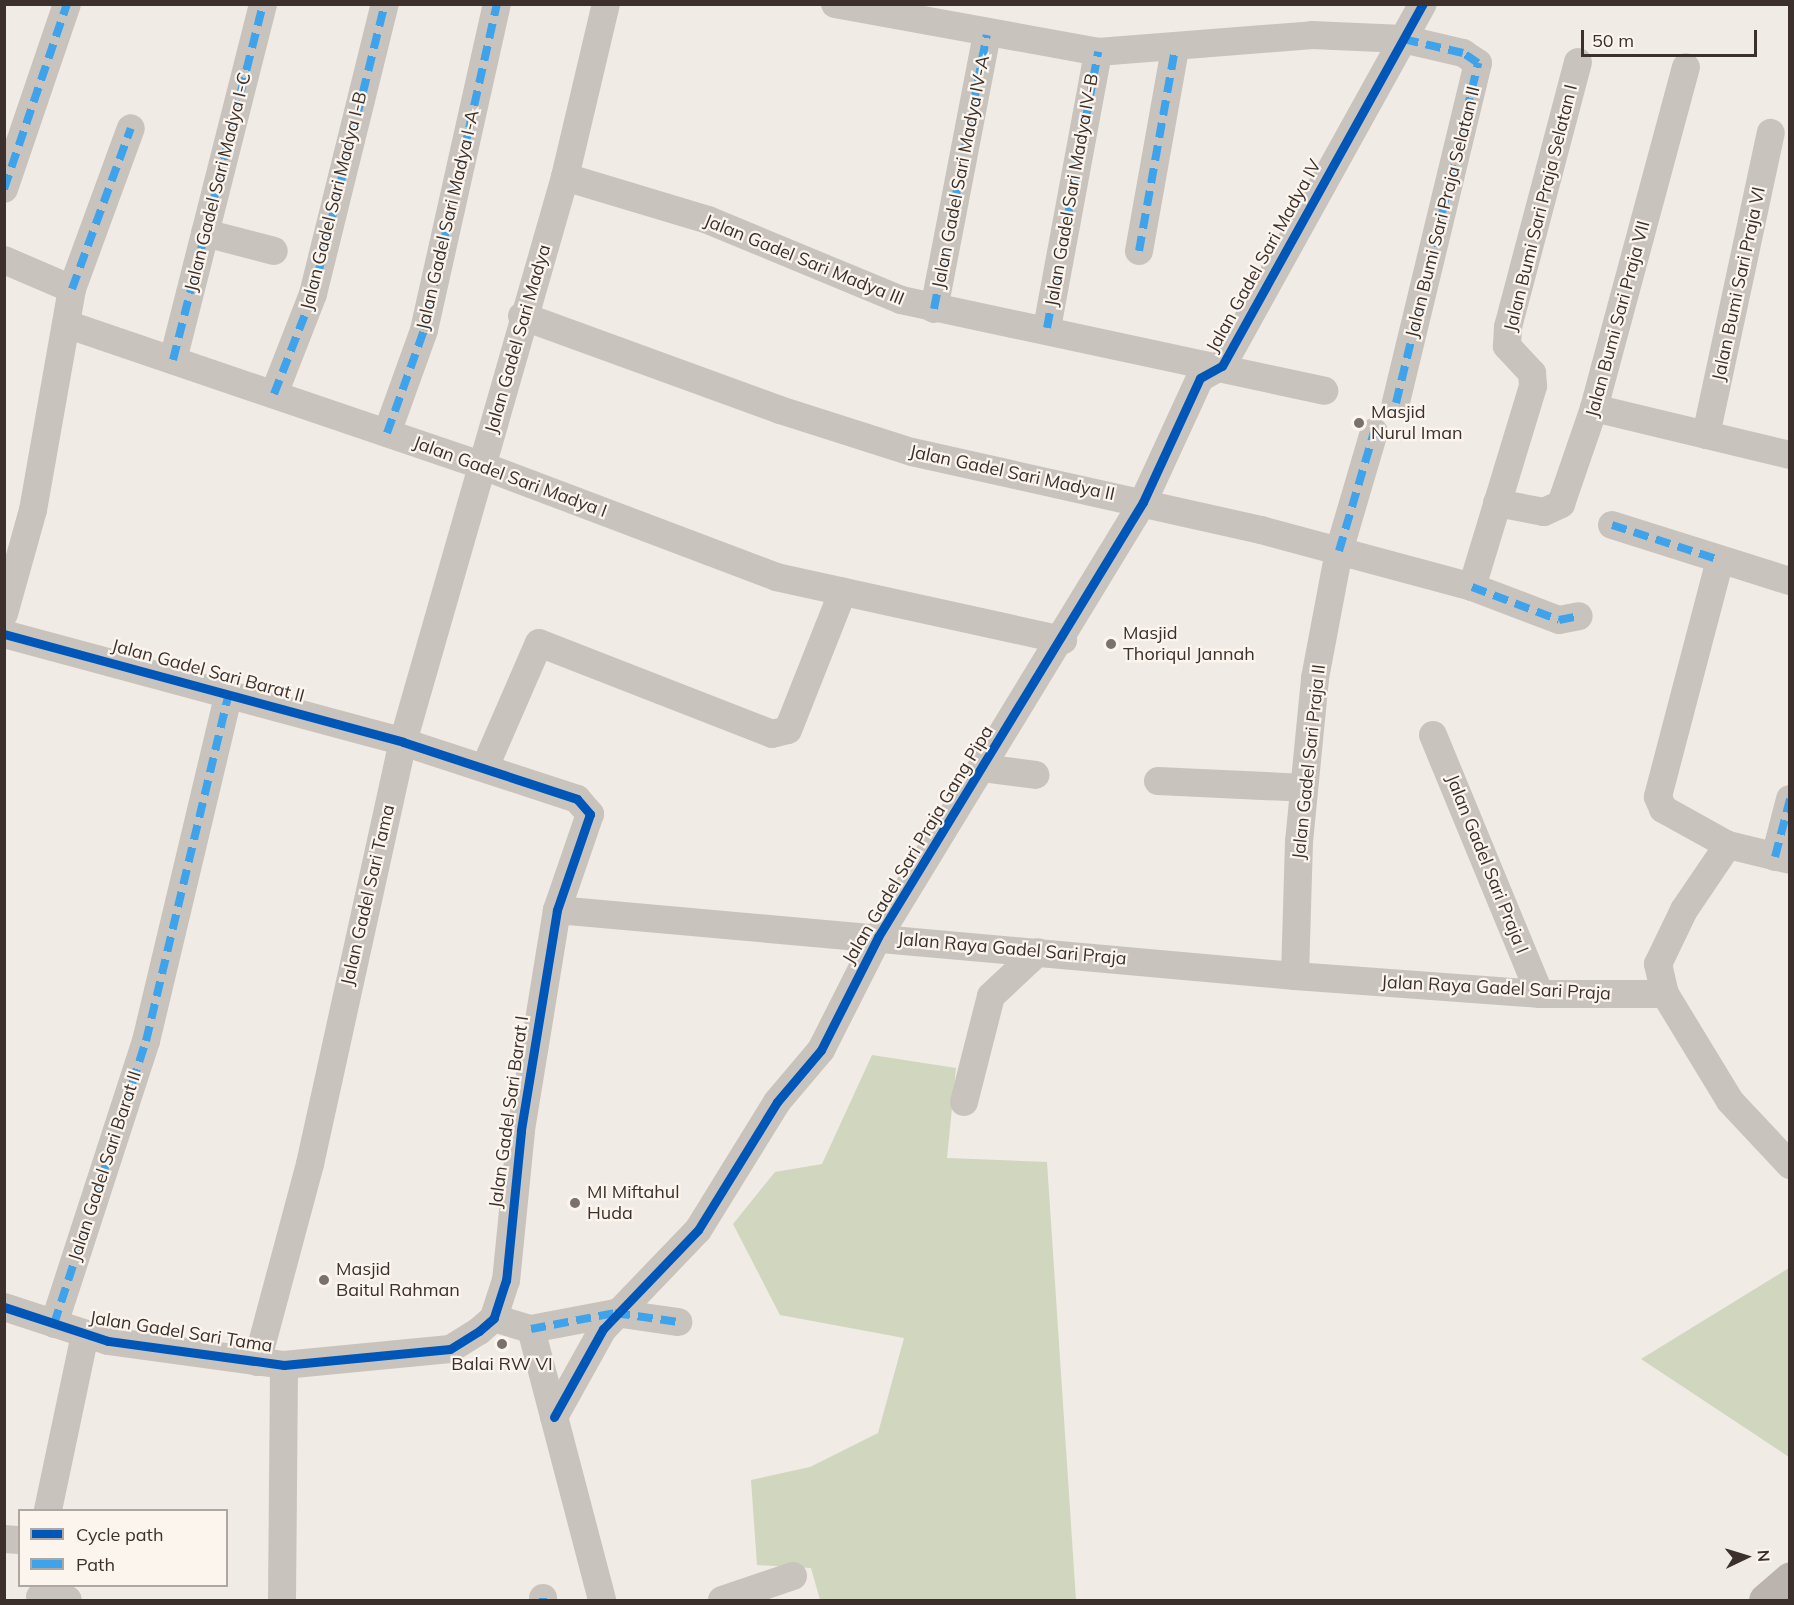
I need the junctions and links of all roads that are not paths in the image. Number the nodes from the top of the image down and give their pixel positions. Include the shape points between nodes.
1 (67, 4) edge
2 (263, 4) edge
3 (385, 4) edge
4 (497, 4) edge
5 (606, 4) edge
6 (835, 4) edge
7 (1423, 4) edge
8 (987, 35) junction
9 (1402, 39) junction
10 (1175, 49) junction
11 (1098, 52) junction
12 (1578, 63) dead end
13 (1686, 67) dead end
14 (131, 128) dead end
15 (1771, 134) dead end
16 (565, 177) junction
17 (4, 189) edge
18 (205, 233) junction
19 (274, 251) dead end
20 (1139, 251) dead end
21 (4, 260) edge
22 (72, 289) junction
23 (934, 309) junction
24 (522, 316) junction
25 (66, 324) junction
26 (1047, 328) junction
27 (173, 360) junction
28 (1222, 366) junction
29 (1324, 391) dead end
30 (274, 394) junction
31 (1396, 403) dead end
32 (1594, 408) junction
33 (387, 432) junction
34 (1374, 432) dead end
35 (1706, 435) junction
36 (1790, 455) edge
37 (483, 466) junction
38 (1143, 502) junction
39 (1497, 502) junction
40 (1612, 525) dead end
41 (1339, 551) junction
42 (1720, 560) junction
43 (1790, 581) edge
44 (1472, 587) junction
45 (843, 591) junction
46 (4, 614) edge
47 (1579, 616) dead end
48 (4, 634) edge
49 (1063, 640) junction
50 (228, 692) junction
51 (1433, 735) dead end
52 (403, 741) junction
53 (485, 767) junction
54 (983, 768) junction
55 (1036, 775) dead end
56 (1158, 782) dead end
57 (1304, 788) junction
58 (1790, 799) edge
59 (1728, 845) junction
60 (1782, 859) edge
61 (557, 910) junction
62 (878, 937) junction
63 (1038, 952) junction
64 (1295, 976) junction
65 (1540, 994) junction
66 (1665, 994) junction
67 (964, 1102) dead end
68 (1790, 1165) edge
69 (4, 1307) edge
70 (615, 1313) junction
71 (494, 1318) junction
72 (678, 1322) dead end
73 (54, 1324) junction
74 (531, 1329) junction
75 (85, 1335) junction
76 (270, 1364) junction
77 (554, 1418) junction
78 (48, 1509) edge
79 (793, 1576) dead end
80 (1790, 1578) edge
81 (40, 1594) edge
82 (68, 1600) edge
83 (282, 1600) edge
84 (602, 1600) edge
85 (722, 1600) edge
86 (1765, 1600) edge

1 - 17 street
2 - 18 street, Jalan Gadel Sari Madya I-C
3 - 30 street, Jalan Gadel Sari Madya I-B via 313,294
4 - 33 street, Jalan Gadel Sari Madya I-A via 424,330
5 - 16 street, Jalan Gadel Sari Madya
6 - 8 street
7 - 9 street, Jalan Gadel Sari Madya IV
8 - 11 street
8 - 23 street, Jalan Gadel Sari Madya IV-A
9 - 10 street via 1289,35
9 - 28 street, Jalan Gadel Sari Madya IV
9 - 31 street, Jalan Bumi Sari Praja Selatan II via 1463,53 1478,63
10 - 11 street
10 - 20 street
11 - 26 street, Jalan Gadel Sari Madya IV-B
12 - 39 street, Jalan Bumi Sari Praja Selatan I via 1508,327 1507,346 1532,374 1533,386
13 - 32 street, Jalan Bumi Sari Praja VII
14 - 22 street
15 - 35 street, Jalan Bumi Sari Praja VI
16 - 23 street, Jalan Gadel Sari Madya III via 708,220 831,273
16 - 24 street, Jalan Gadel Sari Madya
18 - 19 street
18 - 27 street, Jalan Gadel Sari Madya I-C
21 - 22 street
22 - 25 street
23 - 26 street, Jalan Gadel Sari Madya III
24 - 37 street, Jalan Gadel Sari Madya
24 - 38 street, Jalan Gadel Sari Madya II via 780,411 912,452
25 - 27 street, Jalan Gadel Sari Madya I
25 - 46 street via 33,510
26 - 28 street, Jalan Gadel Sari Madya III
27 - 30 street, Jalan Gadel Sari Madya I
28 - 29 street, Jalan Gadel Sari Madya III
28 - 38 street, Jalan Gadel Sari Madya IV via 1200,378
30 - 33 street, Jalan Gadel Sari Madya I
32 - 35 street
32 - 39 street, Jalan Bumi Sari Praja VII via 1561,504 1544,512
33 - 37 street, Jalan Gadel Sari Madya I
34 - 41 street
35 - 36 street
37 - 45 street, Jalan Gadel Sari Madya I via 776,577
37 - 52 street, Jalan Gadel Sari Madya
38 - 41 street, Jalan Gadel Sari Madya II
38 - 49 street, Jalan Gadel Sari Madya IV
39 - 44 street, Jalan Bumi Sari Praja Selatan I
40 - 42 street
41 - 44 street, Jalan Gadel Sari Madya II
41 - 57 street, Jalan Gadel Sari Praja II via 1315,678
42 - 43 street
42 - 59 street via 1658,797 1663,809
44 - 47 street, Jalan Gadel Sari Madya II via 1559,620
45 - 49 street, Jalan Gadel Sari Madya I
45 - 53 street via 788,730 772,734 539,643
48 - 50 street, Jalan Gadel Sari Barat II
49 - 54 street, Jalan Gadel Sari Praja Gang Pipa
50 - 52 street, Jalan Gadel Sari Barat II
50 - 73 street, Jalan Gadel Sari Barat II via 146,1041
51 - 65 street, Jalan Gadel Sari Praja I
52 - 53 street
52 - 76 street, Jalan Gadel Sari Tama
53 - 61 street via 588,808
54 - 55 street
54 - 62 street, Jalan Gadel Sari Praja Gang Pipa
56 - 57 street
57 - 64 street, Jalan Gadel Sari Praja II
58 - 60 street
59 - 60 street
59 - 66 street via 1662,950 1658,971
61 - 62 street, Jalan Raya Gadel Sari Praja
61 - 71 street, Jalan Gadel Sari Barat I via 521,1131 506,1280
62 - 63 street, Jalan Raya Gadel Sari Praja
62 - 70 street, Jalan Gadel Sari Praja Gang Pipa via 821,1050 777,1102 717,1204
63 - 64 street, Jalan Raya Gadel Sari Praja
63 - 67 street via 992,996
64 - 65 street, Jalan Raya Gadel Sari Praja
65 - 66 street, Jalan Raya Gadel Sari Praja
66 - 68 street via 1730,1101
69 - 73 street, Jalan Gadel Sari Tama
70 - 72 street
70 - 74 street
70 - 77 street, Jalan Gadel Sari Praja Gang Pipa via 590,1347
71 - 74 street
71 - 76 street via 450,1349
73 - 75 street, Jalan Gadel Sari Tama
74 - 77 street
75 - 76 street, Jalan Gadel Sari Tama
75 - 78 street
76 - 83 street
77 - 84 street
79 - 85 street
80 - 86 street
81 - 82 street

